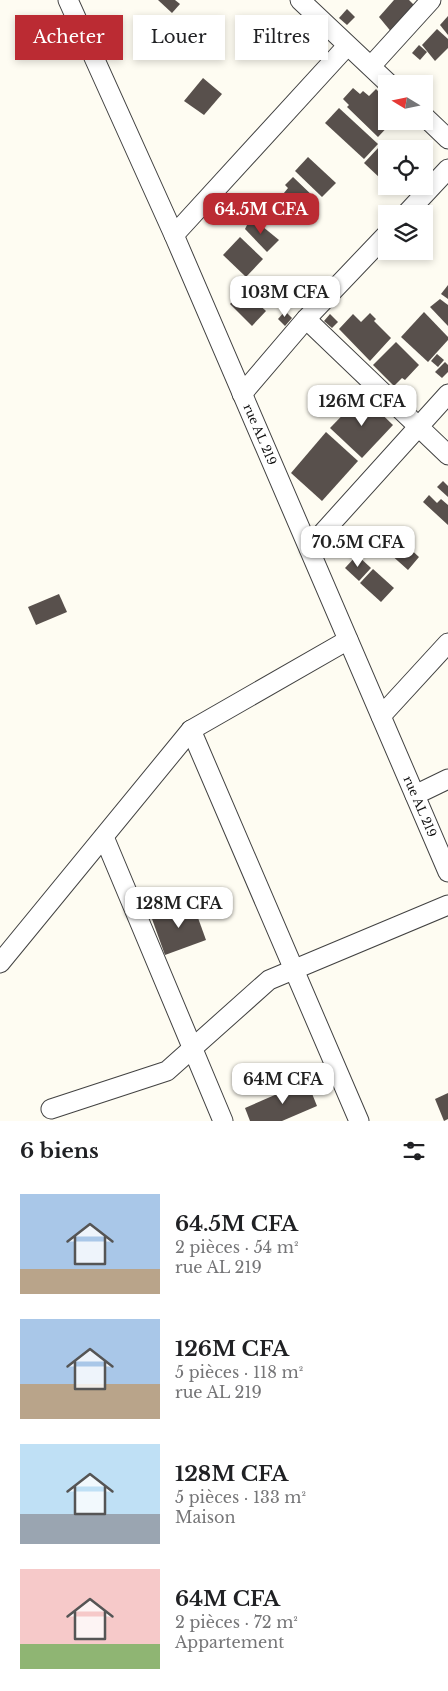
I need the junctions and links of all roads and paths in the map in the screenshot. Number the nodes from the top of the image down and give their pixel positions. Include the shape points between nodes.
1 (68, 0) edge
2 (300, 0) edge
3 (431, 0) edge
4 (348, 46) junction
5 (371, 66) junction
6 (380, 75) edge
7 (433, 125) edge
8 (448, 139) edge
9 (448, 170) edge
10 (415, 205) edge
11 (174, 235) junction
12 (378, 243) edge
13 (306, 319) junction
14 (242, 394) junction
15 (448, 394) edge
16 (417, 426) junction
17 (448, 455) edge
18 (309, 548) junction
19 (348, 640) junction
20 (448, 643) edge
21 (381, 716) junction
22 (192, 730) junction
23 (448, 779) edge
24 (415, 795) junction
25 (104, 837) junction
26 (448, 872) edge
27 (448, 905) edge
28 (0, 963) edge
29 (294, 970) junction
30 (192, 1048) junction
31 (51, 1109) dead end
32 (223, 1121) edge
33 (359, 1121) edge

1 - 11 street, rue AL 219
2 - 4 street
3 - 5 street
4 - 5 street
4 - 11 street
5 - 6 street
7 - 8 street
9 - 10 street
11 - 14 street, rue AL 219
12 - 13 street
13 - 14 street
13 - 16 street
14 - 18 street, rue AL 219
15 - 16 street
16 - 17 street
16 - 18 street
18 - 19 street, rue AL 219
19 - 21 street, rue AL 219
19 - 22 street
20 - 21 street
21 - 24 street, rue AL 219
22 - 25 street
22 - 29 street
23 - 24 street
24 - 26 street, rue AL 219
25 - 28 street
25 - 30 street
27 - 29 street
29 - 30 street via 269,980
29 - 33 street
30 - 31 street via 167,1070
30 - 32 street

